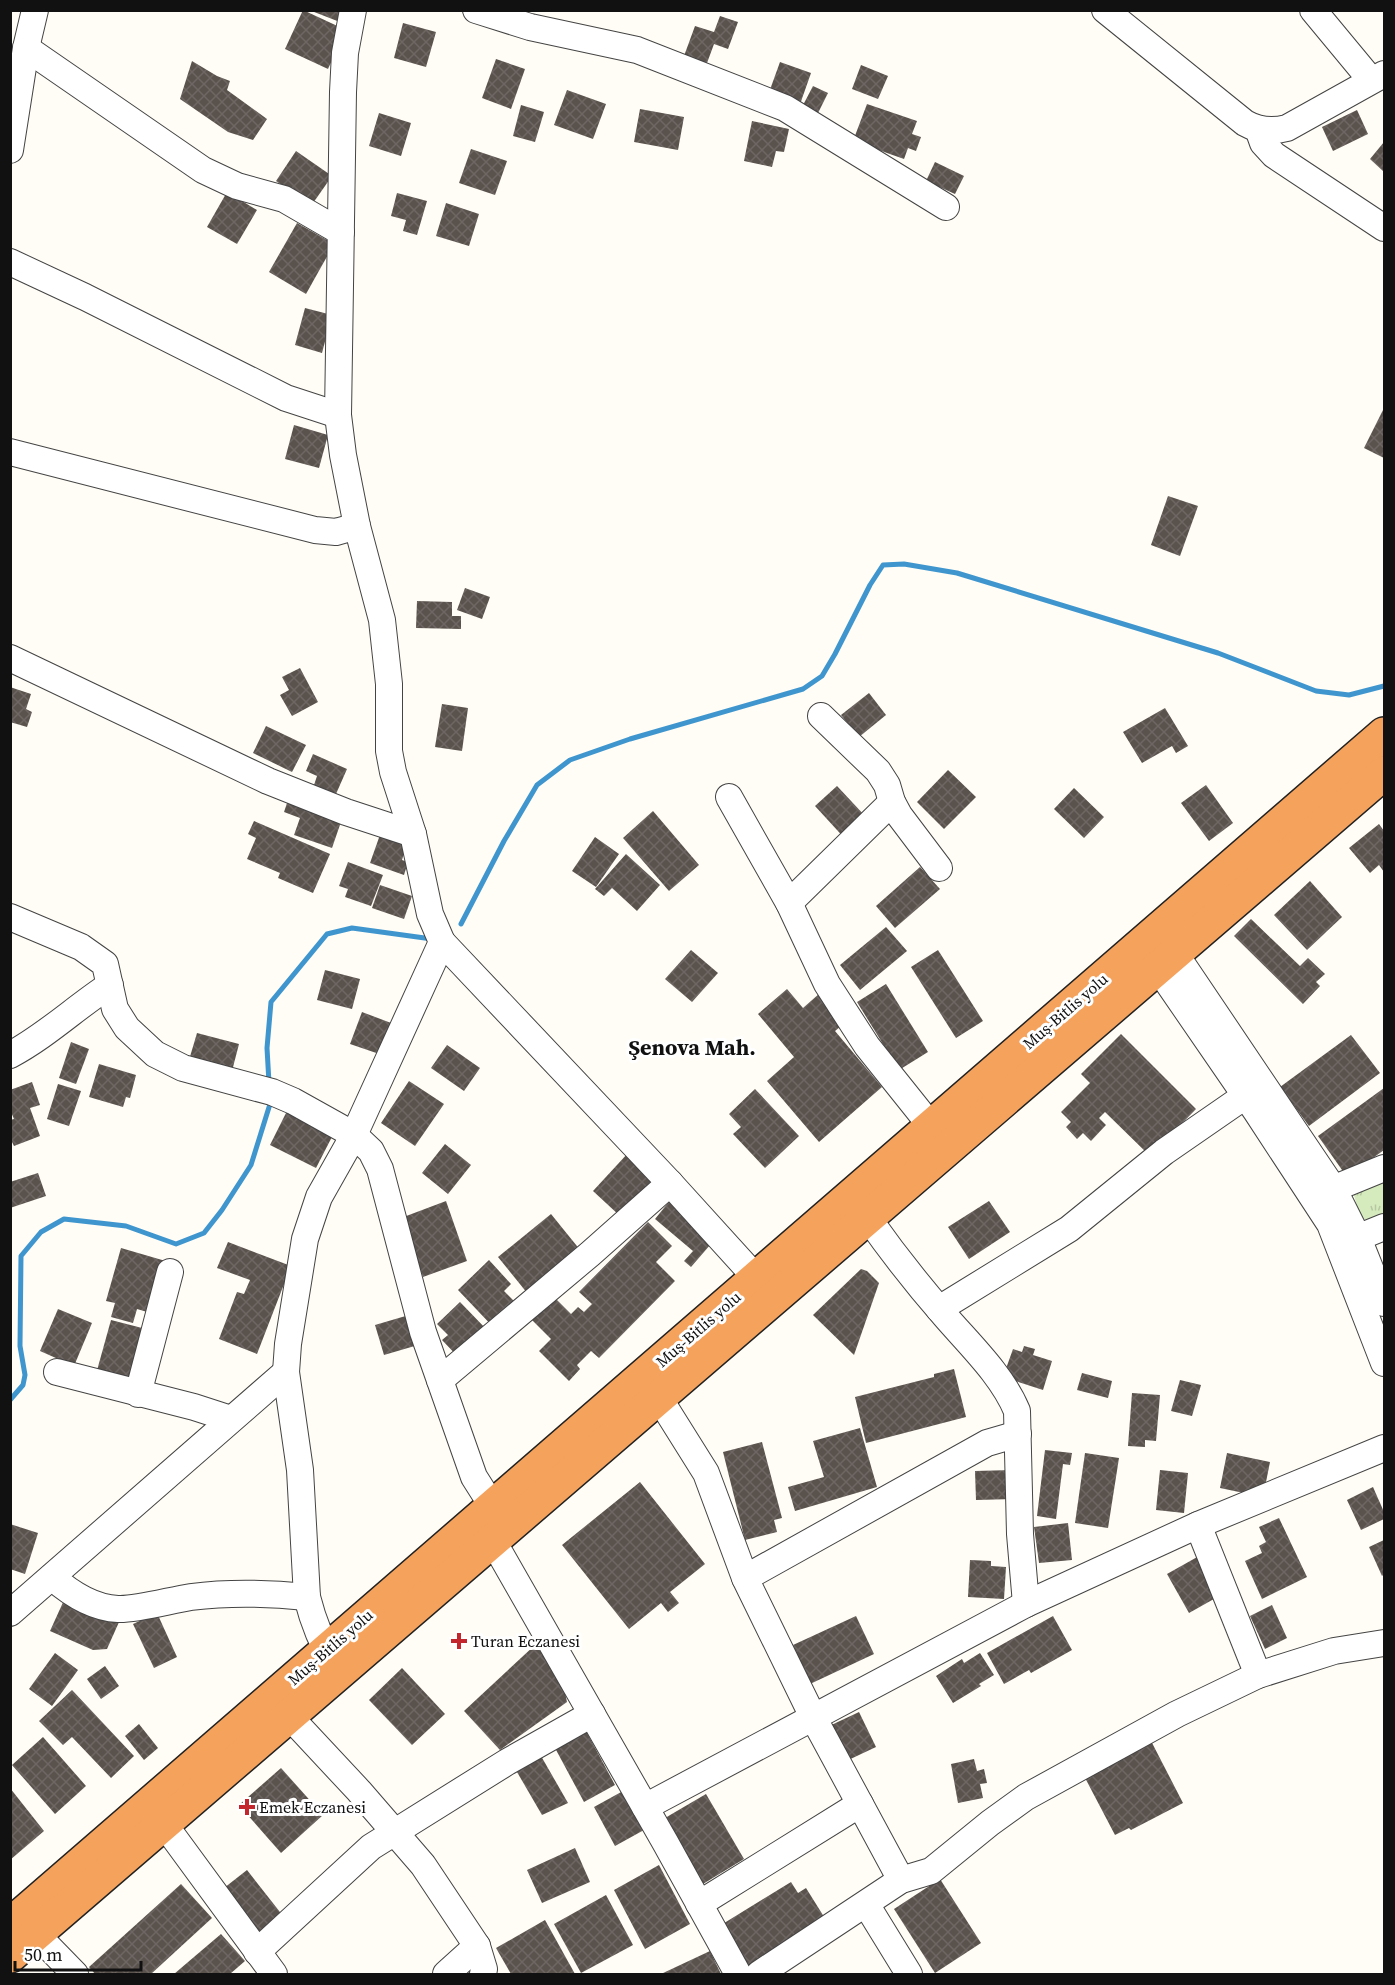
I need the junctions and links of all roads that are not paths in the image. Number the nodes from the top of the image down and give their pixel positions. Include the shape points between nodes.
1 (35, 10) edge
2 (353, 10) edge
3 (476, 10) edge
4 (1105, 10) edge
5 (1313, 10) edge
6 (26, 48) junction
7 (1378, 77) edge
8 (1258, 129) junction
9 (10, 150) edge
10 (946, 207) dead end
11 (1384, 228) edge
12 (341, 232) junction
13 (10, 262) edge
14 (338, 415) junction
15 (10, 452) edge
16 (357, 526) junction
17 (10, 658) edge
18 (820, 716) dead end
19 (1384, 734) edge
20 (1384, 773) edge
21 (729, 797) dead end
22 (892, 802) junction
23 (413, 834) junction
24 (939, 868) dead end
25 (789, 903) junction
26 (10, 917) edge
27 (442, 942) junction
28 (1165, 960) junction
29 (110, 985) junction
30 (10, 1055) edge
31 (1245, 1096) junction
32 (354, 1135) junction
33 (941, 1136) junction
34 (1384, 1168) edge
35 (890, 1181) junction
36 (670, 1183) junction
37 (1323, 1192) junction
38 (868, 1218) junction
39 (1384, 1227) edge
40 (1348, 1241) junction
41 (170, 1272) dead end
42 (766, 1288) junction
43 (1384, 1303) edge
44 (939, 1308) junction
45 (1384, 1363) edge
46 (57, 1372) dead end
47 (286, 1372) junction
48 (440, 1380) junction
49 (138, 1394) junction
50 (659, 1398) junction
51 (231, 1419) junction
52 (1018, 1434) junction
53 (1384, 1448) edge
54 (493, 1507) junction
55 (1198, 1525) junction
56 (493, 1541) junction
57 (52, 1577) junction
58 (745, 1578) junction
59 (307, 1597) junction
60 (1026, 1604) junction
61 (10, 1613) edge
62 (1384, 1643) edge
63 (333, 1662) junction
64 (1258, 1675) junction
65 (592, 1714) junction
66 (289, 1716) junction
67 (813, 1718) junction
68 (860, 1804) junction
69 (645, 1807) junction
70 (164, 1824) junction
71 (395, 1832) junction
72 (901, 1880) junction
73 (699, 1904) junction
74 (866, 1904) junction
75 (23, 1929) edge
76 (477, 1946) junction
77 (257, 1952) junction
78 (10, 1956) edge
79 (75, 1974) edge
80 (274, 1974) edge
81 (446, 1974) edge
82 (483, 1974) edge
83 (738, 1974) edge
84 (759, 1974) edge
85 (909, 1974) edge

1 - 6 street
2 - 12 street via 345,53
3 - 10 street via 530,27 637,50 785,108
4 - 8 street via 1245,123
5 - 7 street
6 - 9 street
6 - 12 street via 203,170 237,186 284,199
7 - 8 street via 1287,128
8 - 11 street via 1263,143 1274,155
12 - 14 street
13 - 14 street via 286,398
14 - 16 street
15 - 16 street via 315,530 336,532
16 - 23 street via 382,620 389,751
17 - 23 street via 268,782
18 - 22 street via 878,771
19 - 33 highway, Muş-Bitlis yolu
20 - 28 highway, Muş-Bitlis yolu
21 - 25 street
22 - 24 street
22 - 25 street
23 - 27 street via 430,914
25 - 33 street via 846,1015 888,1075
26 - 29 street via 81,947 105,964
27 - 32 street
27 - 36 street
28 - 31 street
28 - 33 highway, Muş-Bitlis yolu
28 - 37 street
29 - 30 street
29 - 32 street via 115,1008 127,1028 155,1054 183,1068 294,1101
31 - 37 street
31 - 44 street via 1164,1152 1069,1229
32 - 47 street via 311,1217 300,1261
32 - 48 street via 371,1151 380,1169 423,1332
33 - 35 highway, Muş-Bitlis yolu
34 - 37 street
35 - 38 highway, Muş-Bitlis yolu
35 - 42 highway, Muş-Bitlis yolu
36 - 42 street
36 - 48 street
37 - 40 street via 1330,1224
38 - 42 highway, Muş-Bitlis yolu
38 - 44 street
39 - 40 street
40 - 43 street
40 - 45 street
41 - 49 street
42 - 50 highway, Muş-Bitlis yolu
42 - 54 highway, Muş-Bitlis yolu
44 - 52 street via 1010,1396 1017,1411
46 - 49 street
47 - 51 street
47 - 59 street via 300,1470
48 - 54 street via 474,1477
49 - 51 street
50 - 56 highway, Muş-Bitlis yolu
50 - 58 street via 706,1473
51 - 57 street
52 - 58 street via 987,1443
52 - 60 street
53 - 55 street
54 - 63 highway, Muş-Bitlis yolu
55 - 60 street
55 - 64 street
56 - 63 highway, Muş-Bitlis yolu
56 - 65 street
57 - 59 street via 82,1598 119,1609 218,1594
57 - 61 street
58 - 67 street
59 - 63 street
60 - 67 street
62 - 64 street via 1334,1651
63 - 66 highway, Muş-Bitlis yolu
63 - 75 highway, Muş-Bitlis yolu
64 - 72 street via 1177,1714 1026,1797 931,1871
65 - 69 street
65 - 71 street
66 - 70 highway, Muş-Bitlis yolu
66 - 71 street
67 - 68 street
67 - 69 street
68 - 72 street
68 - 73 street
69 - 73 street
70 - 75 highway, Muş-Bitlis yolu
70 - 77 street
71 - 76 street via 423,1865
71 - 77 street via 371,1847
72 - 74 street
73 - 83 street
74 - 84 street
74 - 85 street
75 - 78 highway, Muş-Bitlis yolu
75 - 79 street
76 - 81 street
76 - 82 street
77 - 80 street

